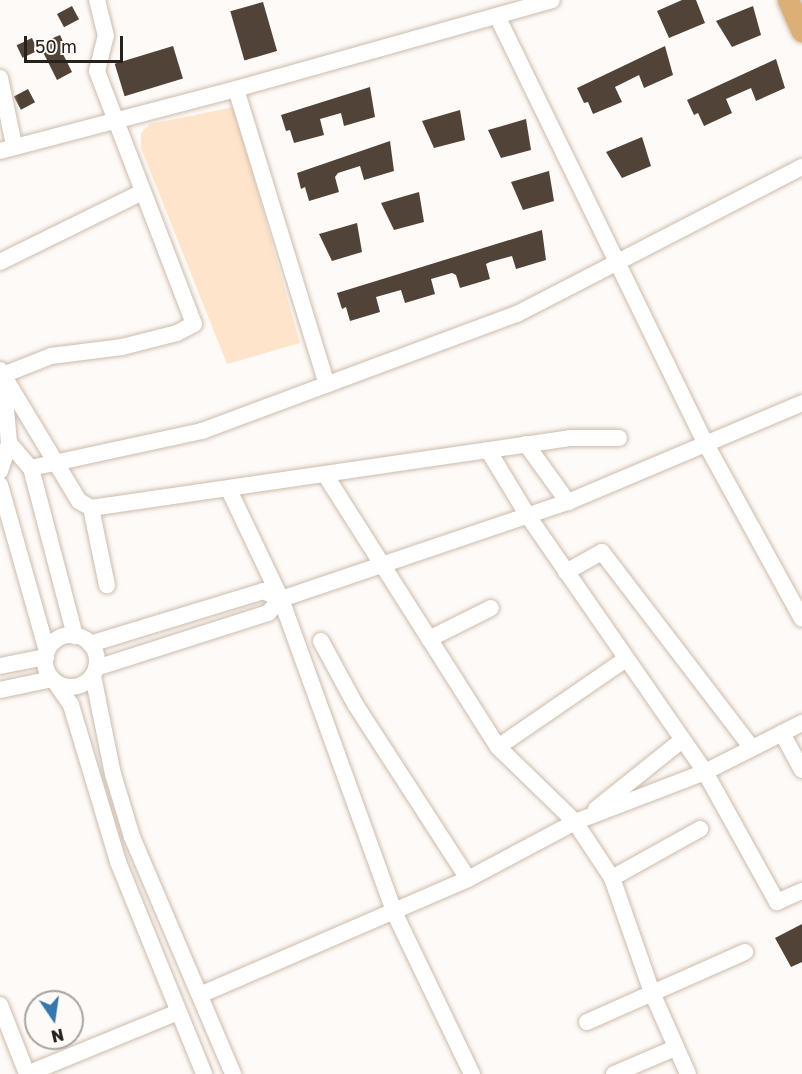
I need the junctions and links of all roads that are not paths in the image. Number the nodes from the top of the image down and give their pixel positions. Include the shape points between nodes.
1 (98, 0) edge
2 (552, 0) edge
3 (788, 0) edge
4 (497, 16) junction
5 (802, 31) edge
6 (0, 78) edge
7 (237, 89) junction
8 (115, 122) junction
9 (7, 148) edge
10 (802, 167) edge
11 (142, 192) junction
12 (0, 262) edge
13 (620, 262) junction
14 (2, 372) edge
15 (327, 384) junction
16 (802, 403) edge
17 (619, 438) dead end
18 (9, 443) junction
19 (526, 444) junction
20 (706, 446) junction
21 (488, 450) junction
22 (56, 463) junction
23 (31, 468) junction
24 (0, 471) edge
25 (326, 476) junction
26 (0, 485) edge
27 (229, 490) junction
28 (568, 502) junction
29 (91, 508) junction
30 (528, 516) junction
31 (382, 565) junction
32 (566, 572) junction
33 (107, 585) dead end
34 (281, 599) junction
35 (491, 608) dead end
36 (802, 619) edge
37 (429, 639) junction
38 (82, 640) junction
39 (321, 641) dead end
40 (47, 654) junction
41 (626, 659) junction
42 (0, 666) edge
43 (94, 672) junction
44 (54, 680) junction
45 (0, 690) edge
46 (802, 723) edge
47 (783, 733) junction
48 (682, 740) junction
49 (498, 747) junction
50 (752, 748) junction
51 (802, 770) edge
52 (705, 772) junction
53 (580, 820) junction
54 (700, 829) dead end
55 (612, 878) junction
56 (468, 879) junction
57 (802, 891) edge
58 (394, 912) junction
59 (745, 952) dead end
60 (200, 995) junction
61 (653, 995) junction
62 (0, 1005) edge
63 (178, 1012) junction
64 (587, 1023) dead end
65 (675, 1048) junction
66 (27, 1074) edge
67 (204, 1074) edge
68 (233, 1074) edge
69 (472, 1074) edge
70 (614, 1074) edge
71 (688, 1074) edge

1 - 8 street via 105,36 97,71
2 - 4 street
3 - 5 main road
4 - 7 street
4 - 13 street
6 - 9 street
7 - 8 street
7 - 15 street
8 - 9 street
8 - 11 street
10 - 13 street
11 - 12 street
11 - 14 street via 194,324 177,333 122,347 51,356
13 - 15 street via 517,314
13 - 20 street
14 - 18 street
14 - 22 street
15 - 22 street via 202,431
16 - 20 street
17 - 19 street via 570,438
18 - 23 street
18 - 24 street
19 - 21 street
19 - 28 street
20 - 28 street
20 - 36 street
21 - 25 street
21 - 30 street
22 - 23 street
22 - 29 street via 79,501
23 - 38 street
25 - 27 street
25 - 31 street
26 - 40 street
27 - 29 street
27 - 34 street
28 - 30 street
29 - 33 street
30 - 31 street
30 - 32 street
31 - 34 street
31 - 37 street
32 - 41 street
32 - 50 street via 602,552
34 - 38 street via 263,591
34 - 43 street via 268,613
34 - 58 street
35 - 37 street
37 - 49 street
38 - 40 street via 58,639
38 - 43 street
39 - 56 street via 361,713
40 - 42 street
40 - 44 street
41 - 48 street
41 - 49 street
43 - 44 street via 79,686
43 - 60 street via 113,774 132,837
44 - 45 street
44 - 63 street via 71,705 100,814
46 - 47 street
47 - 50 street
47 - 51 street
48 - 52 street
48 - 53 street
49 - 53 street
50 - 52 street
52 - 53 street
52 - 57 street via 777,902
53 - 55 street
53 - 56 street
54 - 55 street
55 - 61 street
56 - 58 street
58 - 60 street
58 - 69 street
59 - 61 street
60 - 68 street
61 - 64 street
61 - 65 street
62 - 66 street
63 - 66 street
63 - 67 street
65 - 70 street
65 - 71 street

